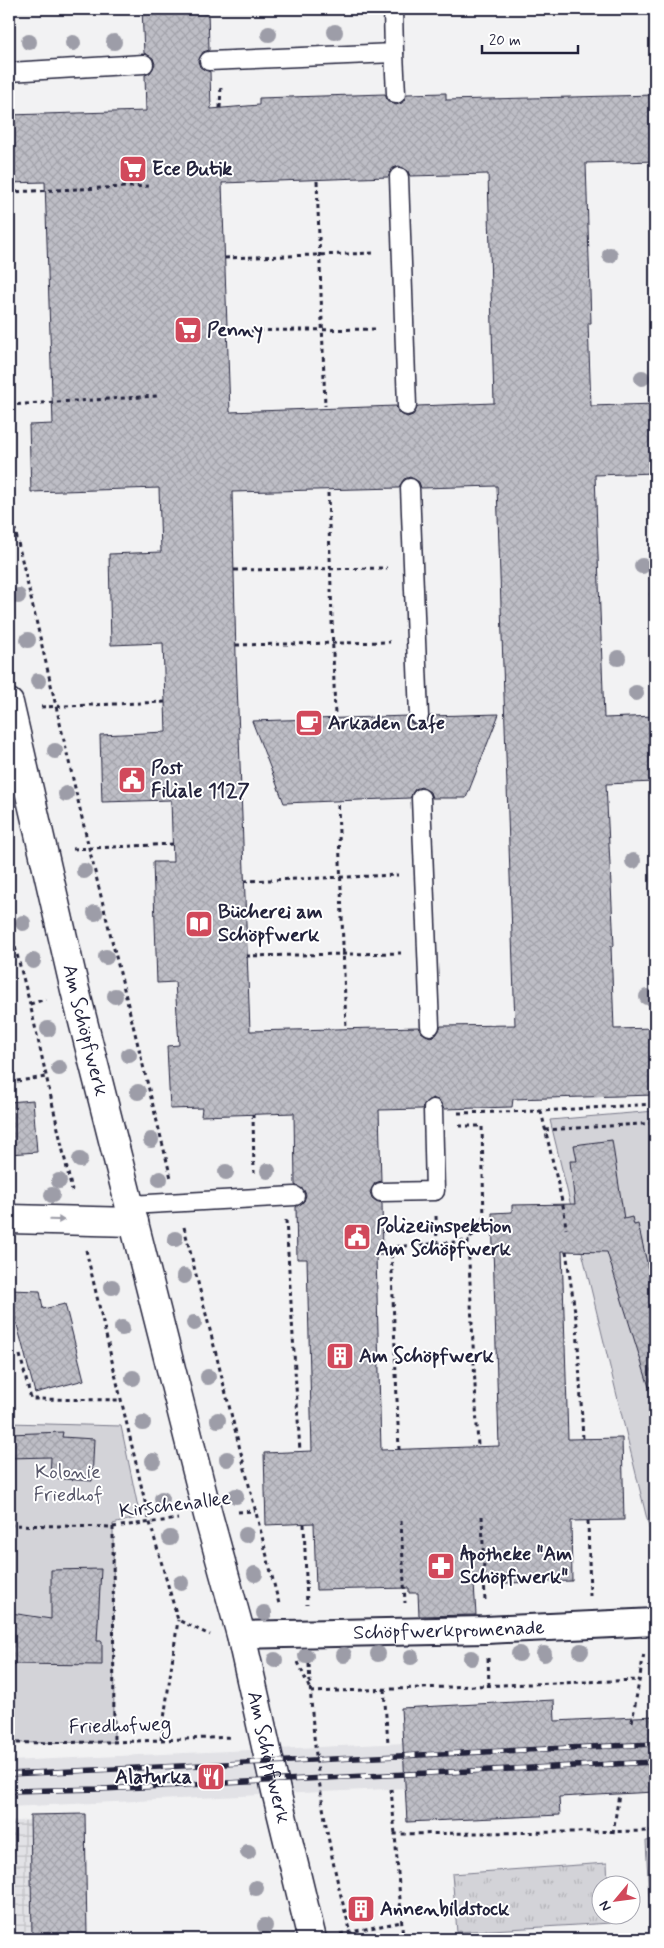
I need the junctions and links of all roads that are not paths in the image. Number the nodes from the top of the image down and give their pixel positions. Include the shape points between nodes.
1 (393, 9) edge
2 (394, 53) junction
3 (210, 61) dead end
4 (144, 64) dead end
5 (9, 72) edge
6 (396, 94) dead end
7 (399, 177) dead end
8 (407, 406) dead end
9 (410, 488) dead end
10 (9, 705) edge
11 (418, 716) dead end
12 (421, 798) dead end
13 (430, 1026) dead end
14 (433, 1116) road end
15 (381, 1192) dead end
16 (290, 1197) road end
17 (132, 1214) junction
18 (9, 1219) edge
19 (655, 1622) edge
20 (241, 1634) junction
21 (325, 1937) edge

1 - 2 lane
2 - 3 lane
2 - 6 lane
4 - 5 lane
7 - 8 lane
9 - 11 lane
10 - 17 street, Am Schöpfwerk via 77,999
12 - 13 lane
14 - 15 lane via 435,1190
16 - 17 lane via 178,1203
18 -> 17 street via 79,1221
17 - 20 street, Am Schöpfwerk
19 - 20 street, Schöpfwerkpromenade via 486,1630
20 - 21 street, Am Schöpfwerk via 276,1790

